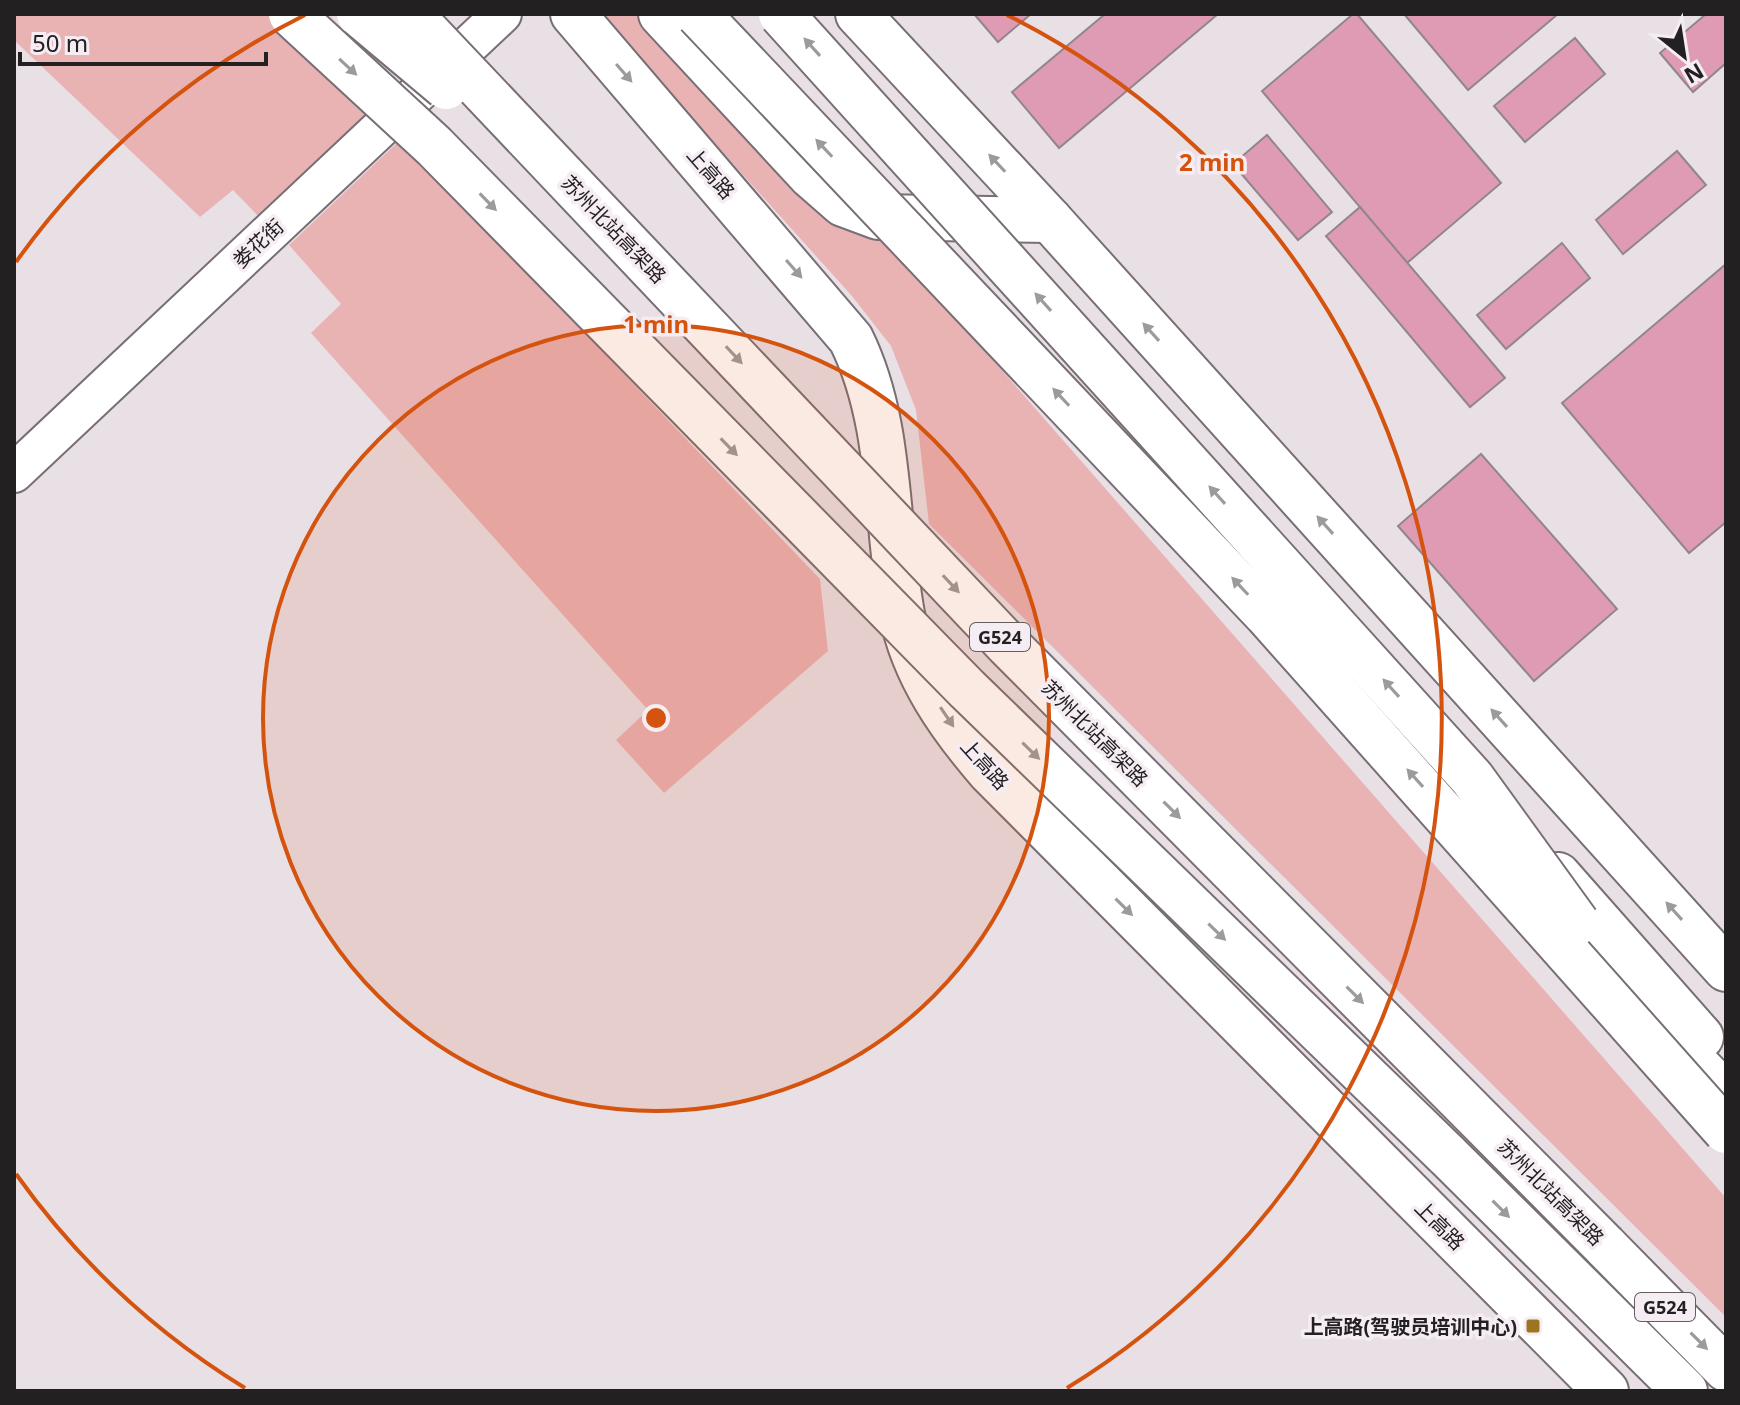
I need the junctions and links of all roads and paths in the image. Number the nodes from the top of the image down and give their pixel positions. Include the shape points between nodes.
1 (291, 14) edge
2 (359, 14) edge
3 (410, 14) edge
4 (502, 14) edge
5 (573, 14) edge
6 (661, 14) edge
7 (698, 14) edge
8 (781, 14) edge
9 (858, 14) edge
10 (1050, 220) junction
11 (614, 228) junction
12 (14, 473) edge
13 (1459, 794) junction
14 (1726, 969) edge
15 (1634, 1002) junction
16 (1726, 1066) edge
17 (1726, 1095) edge
18 (1726, 1130) edge
19 (1726, 1369) edge
20 (1606, 1391) edge
21 (1685, 1391) edge

1 -> 21 main road, bridge via 434,146 967,689
2 - 11 main road, bridge
3 - 11 main road, 苏州北站高架路 / G524, bridge
4 - 12 street, 娄花街
5 -> 20 main road, 上高路 via 851,339 880,423 902,615 925,678 963,741
6 - 10 main road via 843,204 878,217
13 -> 7 main road, bridge via 1256,603
13 -> 8 main road, bridge
10 -> 9 main road
14 -> 10 main road
11 -> 19 main road, 苏州北站高架路 / G524, bridge via 1008,645
13 - 15 main road, bridge
13 - 16 main road, bridge
13 - 18 main road, bridge
15 - 17 main road
15 - 18 main road, bridge

